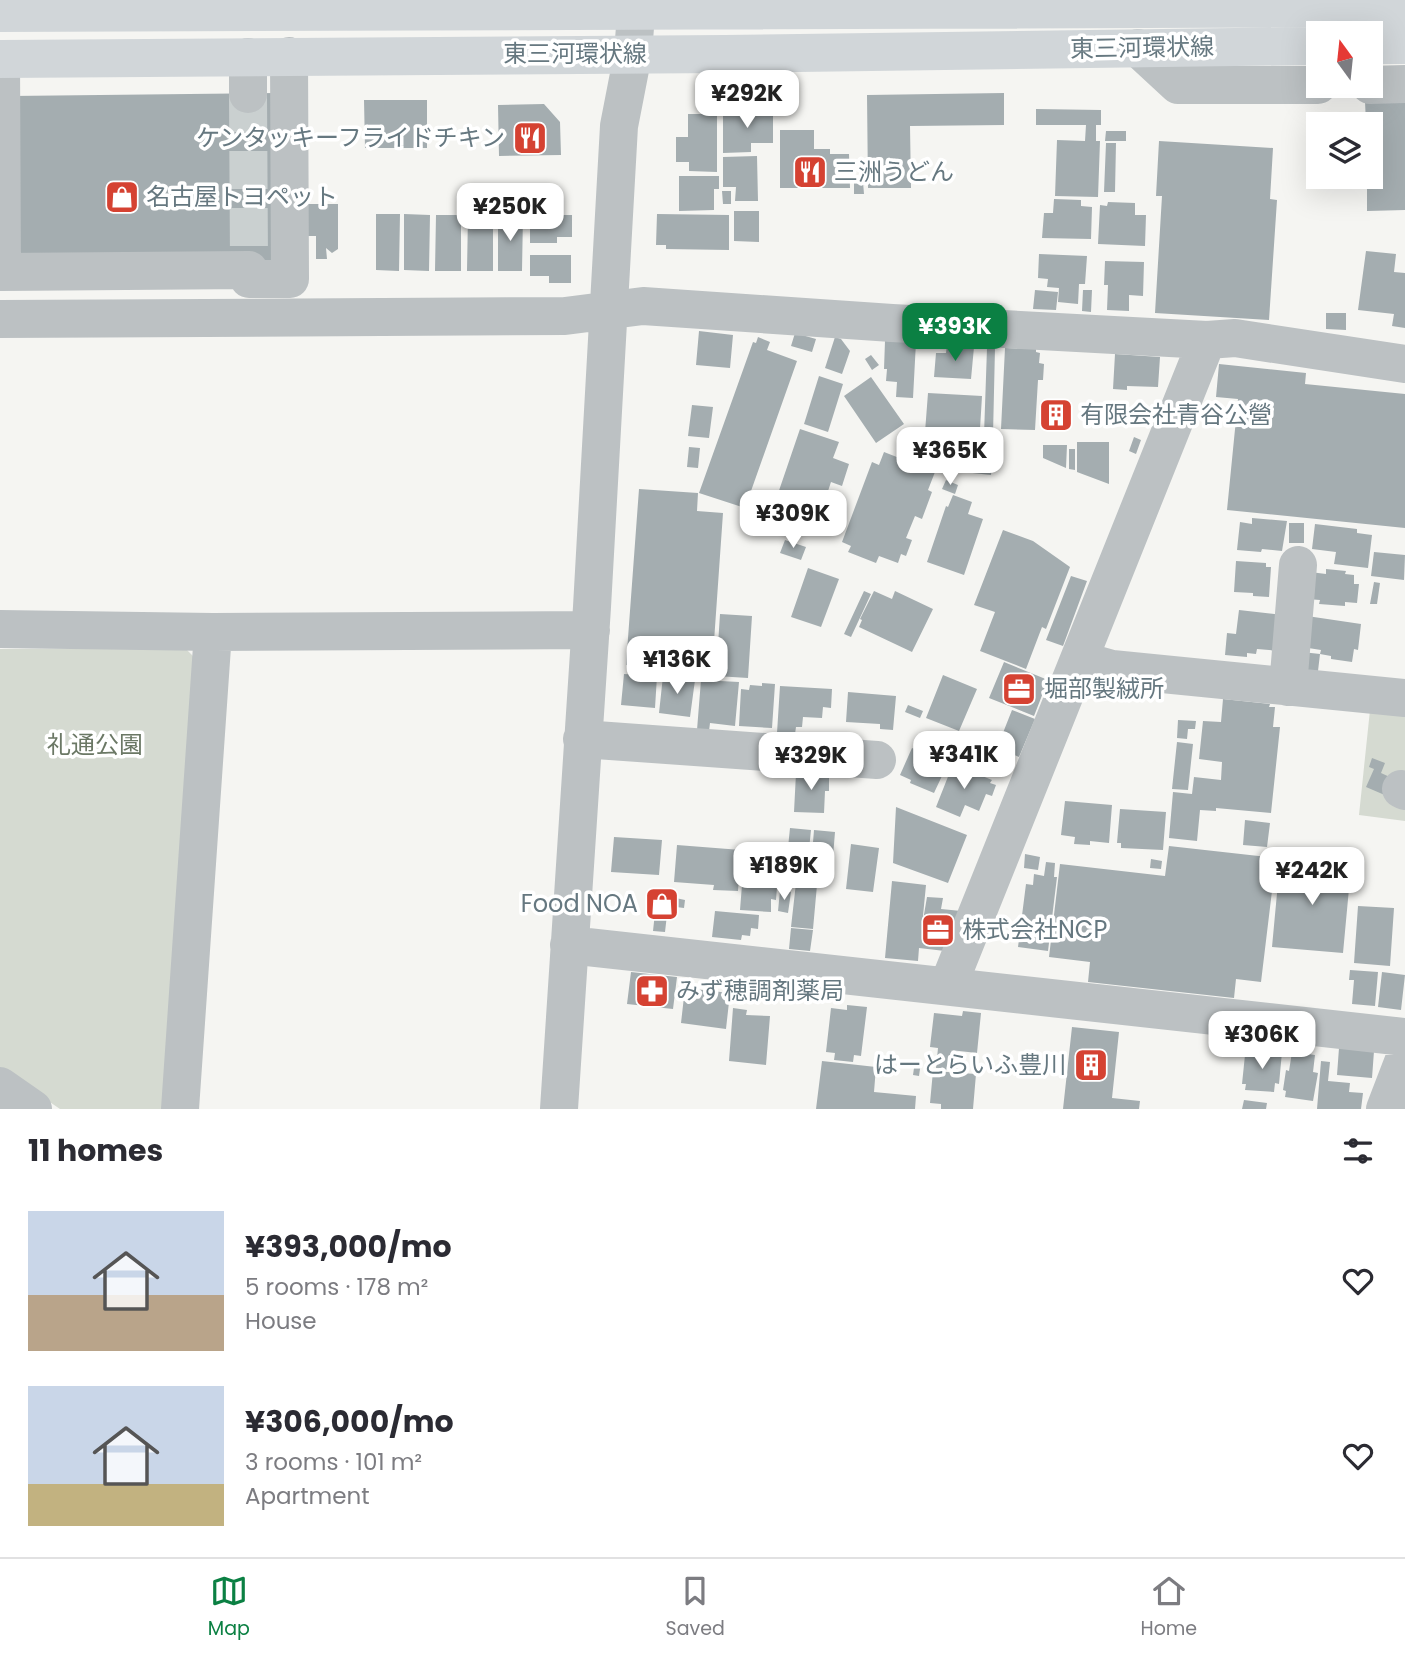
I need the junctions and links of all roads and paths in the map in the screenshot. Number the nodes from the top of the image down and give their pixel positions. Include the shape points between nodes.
1 (1119, 0) edge
2 (637, 5) edge
3 (1405, 8) edge
4 (1082, 9) junction
5 (0, 13) edge
6 (1383, 45) edge
7 (1405, 45) edge
8 (1306, 46) edge
9 (1138, 48) junction
10 (633, 54) junction
11 (289, 56) junction
12 (0, 59) edge
13 (1405, 84) edge
14 (1306, 85) edge
15 (1383, 85) edge
16 (249, 270) junction
17 (609, 312) junction
18 (0, 319) edge
19 (250, 319) junction
20 (1207, 340) junction
21 (1405, 364) edge
22 (1298, 565) dead end
23 (0, 629) edge
24 (591, 631) junction
25 (213, 632) junction
26 (1080, 660) junction
27 (1288, 687) junction
28 (1405, 698) edge
29 (582, 739) junction
30 (877, 760) dead end
31 (569, 944) junction
32 (948, 986) junction
33 (1405, 1037) edge
34 (1405, 1057) edge
35 (0, 1086) edge
36 (33, 1109) edge
37 (180, 1109) edge
38 (559, 1109) edge
39 (1385, 1109) edge

1 - 4 street
2 - 4 main road, 東三河環状線
2 - 5 main road, 東三河環状線
2 - 10 street
3 - 4 main road, 東三河環状線
6 - 7 main road
8 - 9 main road, 東三河環状線
9 - 10 main road, 東三河環状線
9 - 14 street via 1178,85
10 - 11 main road, 東三河環状線
10 - 17 street via 619,126
11 - 12 main road, 東三河環状線 via 248,75
11 - 16 street via 290,279
12 - 16 street via 2,272
13 - 15 street
16 - 19 street
17 - 19 street
17 - 20 street via 643,306
17 - 24 street
18 - 19 street
20 - 21 street via 1235,338
20 - 26 street
22 - 27 street
23 - 25 street
24 - 25 street
24 - 29 street
25 - 37 street
26 - 27 street via 1112,668
26 - 32 street
27 - 28 street
29 - 30 street
29 - 31 street
31 - 32 street
31 - 38 street
32 - 33 street
34 - 39 street
35 - 36 street

